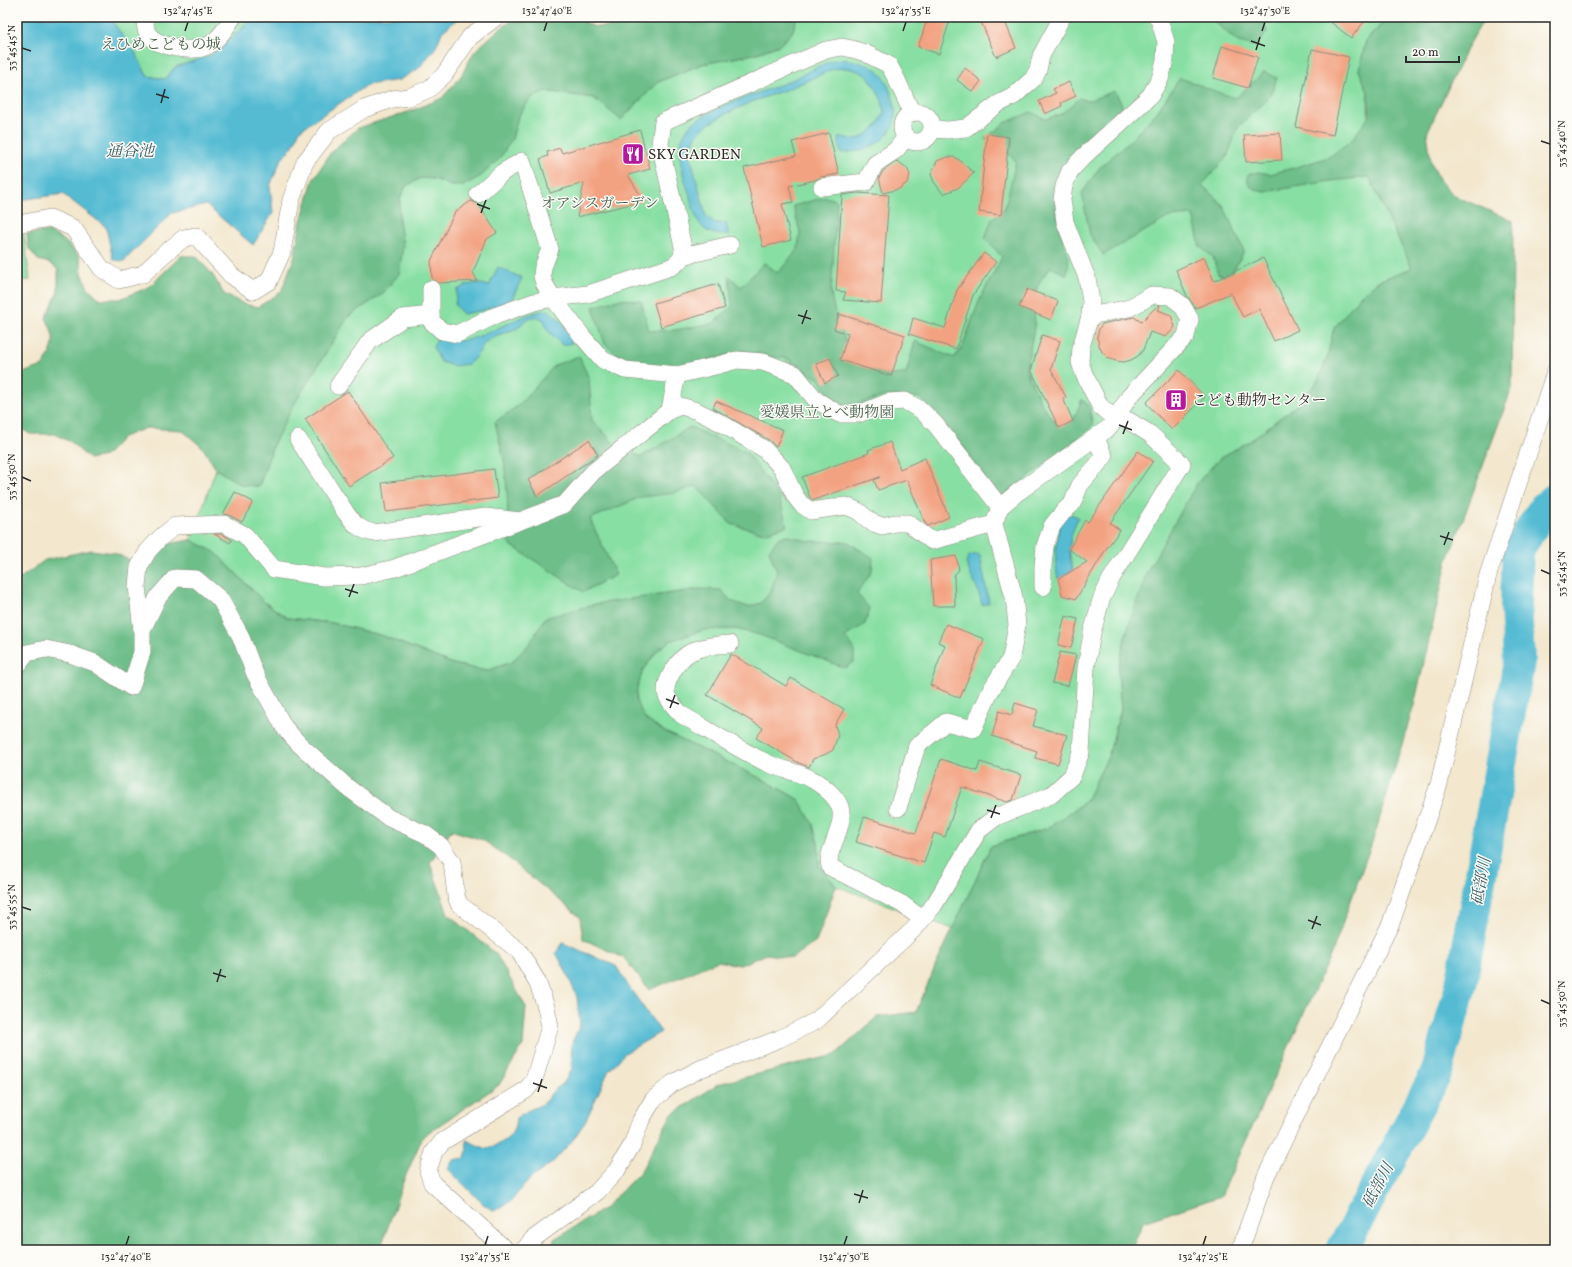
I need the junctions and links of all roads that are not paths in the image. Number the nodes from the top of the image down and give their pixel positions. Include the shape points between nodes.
1 (145, 17) edge
2 (233, 17) edge
3 (496, 17) edge
4 (1062, 17) edge
5 (1157, 17) edge
6 (912, 113) junction
7 (932, 129) junction
8 (906, 137) junction
9 (822, 187) dead end
10 (478, 194) dead end
11 (17, 224) edge
12 (730, 245) dead end
13 (683, 256) junction
14 (431, 289) dead end
15 (553, 298) junction
16 (431, 316) junction
17 (1090, 316) junction
18 (1555, 372) edge
19 (677, 375) junction
20 (338, 386) dead end
21 (670, 410) junction
22 (1116, 416) junction
23 (1096, 438) junction
24 (298, 439) dead end
25 (1000, 507) junction
26 (522, 521) junction
27 (994, 524) junction
28 (1043, 586) dead end
29 (142, 630) junction
30 (730, 644) dead end
31 (17, 666) edge
32 (898, 808) dead end
33 (922, 919) junction
34 (506, 1250) edge
35 (524, 1250) edge
36 (1240, 1250) edge

1 - 2 street via 147,32 154,40 178,48 208,46
3 - 11 street via 470,37 444,75 429,89 364,109 329,132 305,162 291,200 282,252 269,281 253,291 231,274 196,236 184,238 143,274 119,280 102,269 73,228 50,218
4 - 7 street via 1041,56 1038,70 1014,96 998,104 966,128
5 - 17 street via 1166,42 1160,79 1150,96 1070,171 1064,186 1062,199 1065,222 1087,278 1091,301
6 - 7 street via 919,112 929,117
6 - 8 street via 906,117 902,125
6 - 13 street via 889,65 865,52 842,47 826,50 663,122 660,144
7 - 8 street via 930,136 921,142 911,141
8 - 9 street via 896,150 875,164 866,182
10 - 15 street via 503,172 522,161 550,249 542,276
12 - 13 street
13 - 15 street via 671,267 588,294
14 - 16 street
15 - 16 street via 492,316 457,334 442,331 431,321
15 - 19 street via 603,360 625,370
16 - 20 street via 403,318 370,341
17 - 22 street via 1081,347 1080,362 1100,406
17 - 22 street via 1129,308 1152,295 1170,296 1182,305 1190,319 1186,336 1129,397
18 - 36 street via 1488,574 1439,784 1391,923 1266,1176
19 - 21 street
19 - 25 street via 737,360 763,362 795,374 816,400 840,414 859,414 888,402 905,401 921,410 936,425
21 - 26 street via 594,472 565,504
21 - 27 street via 681,406 697,412 764,449 782,468 798,500 811,511 846,506 882,526 908,523 932,541
22 - 23 street via 1110,427
22 - 33 street via 1150,434 1182,464 1100,600 1086,668 1081,752 1072,776 1051,794 996,818 979,830 942,892
23 - 25 street
23 - 28 street via 1104,457 1080,485 1072,504 1052,526 1045,546
24 - 26 street via 346,514 363,530 374,533 485,517
25 - 27 street
26 - 29 street via 396,568 361,576 331,577 274,569 245,535 224,524 174,526 148,551 139,567 137,586
27 - 32 street via 1014,597 1017,624 1011,658 991,690 973,729 946,722 916,746
29 - 31 street via 142,652 131,687 95,663 46,649 27,653
29 - 34 street via 158,597 175,578 196,578 220,599 240,635 255,674 284,727 347,787 388,818 425,834 441,846 452,862 459,904 519,951 537,981 550,1026 534,1080 526,1090 442,1142 434,1152 428,1171 432,1183
30 - 33 street via 702,648 689,653 679,662 667,683 666,694 672,705 682,715 767,763 819,783 840,805 842,813 830,854 830,867 902,904
33 - 35 street via 816,1021 779,1039 700,1069 673,1083 653,1100 617,1170 597,1192 533,1239

